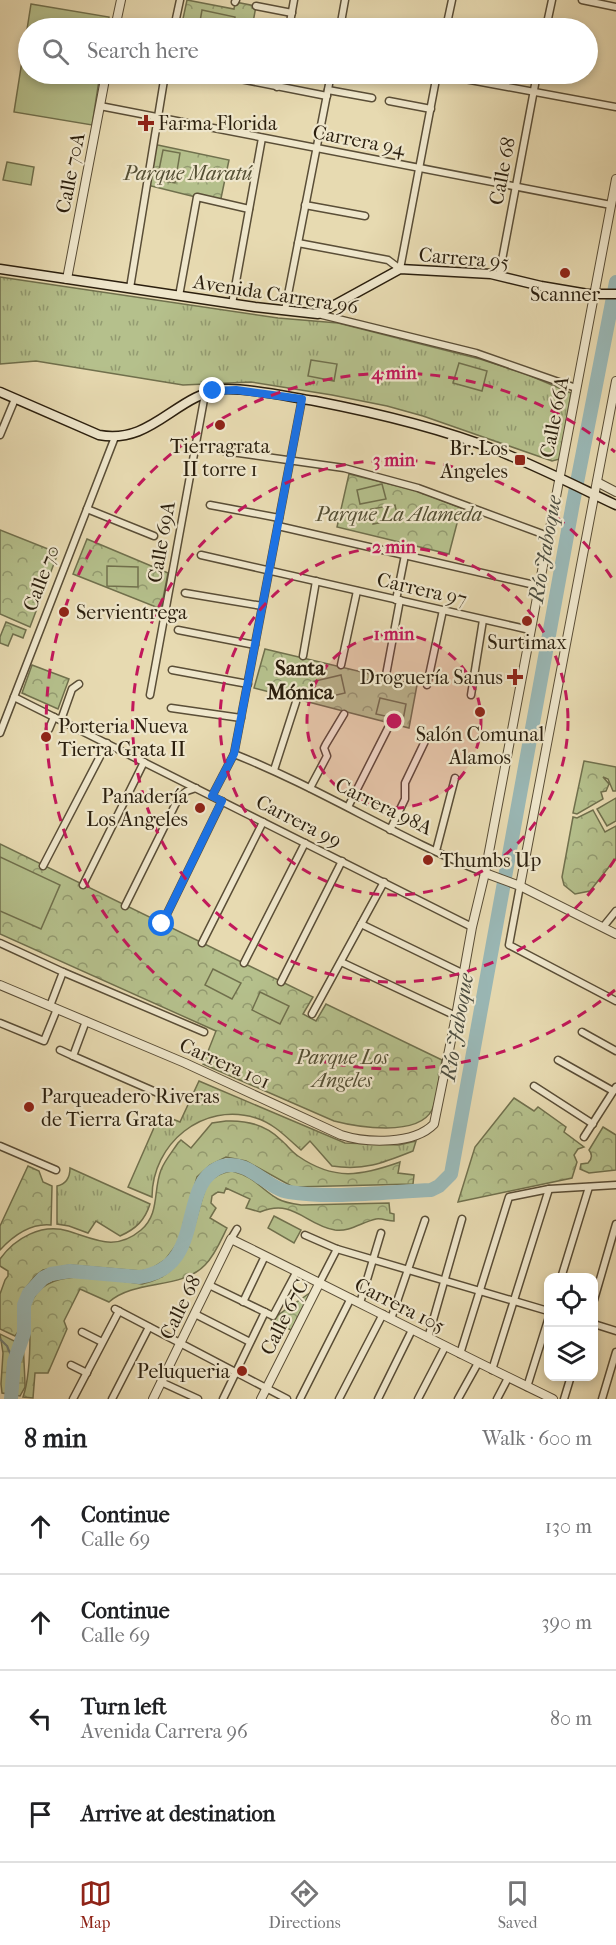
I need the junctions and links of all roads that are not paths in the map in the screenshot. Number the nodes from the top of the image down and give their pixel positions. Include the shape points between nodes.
1 (121, 0) edge
2 (180, 0) edge
3 (294, 0) edge
4 (345, 0) edge
5 (452, 0) edge
6 (552, 0) edge
7 (582, 0) edge
8 (256, 6) dead end
9 (616, 7) edge
10 (292, 13) junction
11 (117, 18) edge
12 (176, 18) edge
13 (291, 18) edge
14 (342, 18) edge
15 (448, 18) edge
16 (548, 18) edge
17 (104, 84) edge
18 (163, 84) edge
19 (268, 84) edge
20 (278, 84) edge
21 (329, 84) edge
22 (436, 84) edge
23 (494, 84) edge
24 (535, 84) edge
25 (277, 87) junction
26 (534, 91) junction
27 (327, 93) junction
28 (372, 98) dead end
29 (389, 101) dead end
30 (100, 106) junction
31 (616, 107) edge
32 (431, 109) junction
33 (157, 118) junction
34 (262, 138) junction
35 (316, 148) junction
36 (419, 168) junction
37 (616, 179) edge
38 (516, 187) junction
39 (305, 205) junction
40 (611, 205) junction
41 (249, 209) junction
42 (365, 216) dead end
43 (298, 243) junction
44 (400, 269) junction
45 (0, 270) edge
46 (499, 276) junction
47 (67, 279) junction
48 (130, 288) junction
49 (598, 294) junction
50 (616, 294) edge
51 (179, 296) junction
52 (232, 304) junction
53 (285, 310) junction
54 (318, 314) junction
55 (616, 381) edge
56 (576, 388) junction
57 (0, 392) edge
58 (205, 394) junction
59 (15, 399) junction
60 (302, 399) junction
61 (0, 435) edge
62 (115, 437) junction
63 (224, 451) dead end
64 (290, 462) junction
65 (561, 478) junction
66 (597, 482) junction
67 (616, 492) edge
68 (595, 494) junction
69 (210, 505) dead end
70 (616, 505) edge
71 (87, 508) junction
72 (279, 518) junction
73 (278, 526) junction
74 (154, 536) dead end
75 (548, 536) junction
76 (201, 555) dead end
77 (405, 555) junction
78 (269, 570) junction
79 (316, 581) junction
80 (539, 586) junction
81 (357, 591) junction
82 (185, 592) dead end
83 (398, 600) junction
84 (262, 606) junction
85 (443, 610) junction
86 (483, 620) junction
87 (178, 630) dead end
88 (530, 630) junction
89 (255, 645) junction
90 (303, 656) dead end
91 (341, 665) dead end
92 (172, 670) dead end
93 (386, 675) dead end
94 (79, 684) dead end
95 (248, 684) junction
96 (427, 685) dead end
97 (150, 695) dead end
98 (471, 695) dead end
99 (14, 697) junction
100 (296, 702) dead end
101 (171, 708) dead end
102 (344, 714) dead end
103 (54, 717) junction
104 (241, 718) junction
105 (61, 720) junction
106 (389, 726) dead end
107 (49, 729) dead end
108 (0, 733) edge
109 (428, 735) dead end
110 (107, 743) junction
111 (234, 754) junction
112 (144, 762) junction
113 (274, 770) junction
114 (455, 778) dead end
115 (196, 788) junction
116 (310, 788) junction
117 (212, 796) junction
118 (222, 801) junction
119 (348, 807) junction
120 (263, 822) junction
121 (390, 830) junction
122 (305, 843) junction
123 (436, 851) junction
124 (342, 861) junction
125 (43, 866) dead end
126 (487, 874) junction
127 (384, 882) junction
128 (83, 885) dead end
129 (520, 885) junction
130 (125, 906) dead end
131 (616, 911) edge
132 (162, 924) dead end
133 (361, 924) junction
134 (472, 927) junction
135 (603, 927) junction
136 (616, 934) edge
137 (0, 943) edge
138 (202, 943) dead end
139 (341, 962) junction
140 (244, 963) dead end
141 (63, 972) junction
142 (464, 974) junction
143 (281, 982) dead end
144 (0, 985) edge
145 (616, 1001) edge
146 (53, 1007) junction
147 (312, 1014) dead end
148 (456, 1016) junction
149 (86, 1021) junction
150 (0, 1023) edge
151 (204, 1032) dead end
152 (582, 1032) dead end
153 (60, 1050) dead end
154 (616, 1051) edge
155 (73, 1056) junction
156 (558, 1060) dead end
157 (534, 1086) dead end
158 (615, 1089) edge
159 (174, 1100) dead end
160 (436, 1120) joint
161 (593, 1124) junction
162 (584, 1137) dead end
163 (0, 1146) edge
164 (56, 1170) dead end
165 (616, 1185) edge
166 (589, 1187) junction
167 (549, 1189) junction
168 (462, 1219) dead end
169 (425, 1220) dead end
170 (616, 1224) edge
171 (237, 1229) dead end
172 (381, 1233) dead end
173 (305, 1234) dead end
174 (231, 1239) junction
175 (337, 1249) junction
176 (265, 1256) junction
177 (373, 1260) junction
178 (408, 1270) junction
179 (297, 1271) junction
180 (563, 1273) edge
181 (444, 1281) junction
182 (320, 1282) junction
183 (209, 1285) junction
184 (598, 1286) edge
185 (479, 1291) junction
186 (351, 1298) junction
187 (514, 1301) junction
188 (243, 1302) junction
189 (360, 1303) junction
190 (544, 1310) edge
191 (265, 1312) junction
192 (195, 1314) junction
193 (383, 1314) junction
194 (392, 1319) junction
195 (598, 1325) edge
196 (149, 1327) junction
197 (547, 1327) edge
198 (412, 1330) junction
199 (616, 1331) edge
200 (82, 1332) dead end
201 (428, 1338) junction
202 (102, 1342) junction
203 (250, 1342) junction
204 (180, 1344) junction
205 (445, 1347) junction
206 (616, 1353) edge
207 (460, 1354) junction
208 (478, 1364) junction
209 (71, 1365) dead end
210 (492, 1370) junction
211 (87, 1373) junction
212 (236, 1373) junction
213 (508, 1378) junction
214 (569, 1381) edge
215 (161, 1382) junction
216 (528, 1387) junction
217 (266, 1388) junction
218 (538, 1396) edge
219 (73, 1399) edge
220 (112, 1399) edge
221 (153, 1399) edge
222 (198, 1399) edge
223 (223, 1399) edge
224 (261, 1399) edge
225 (287, 1399) edge
226 (300, 1399) edge
227 (339, 1399) edge
228 (378, 1399) edge
229 (418, 1399) edge
230 (458, 1399) edge
231 (497, 1399) edge
232 (553, 1399) edge
233 (564, 1399) edge
234 (602, 1399) edge

1 - 11 street
2 - 12 street
3 - 10 street
4 - 14 street
5 - 15 street
6 - 16 street
7 - 9 street
8 - 10 street
10 - 13 street
17 - 30 street, Calle 70A
18 - 33 street
19 - 25 street
20 - 25 street
21 - 27 street
22 - 32 street
23 - 26 street
24 - 26 street, Calle 68
25 - 27 street
26 - 31 street
26 - 38 street, Calle 68
27 - 28 street
27 - 35 street
29 - 32 street
30 - 33 street, Carrera 94
30 - 47 street, Calle 70A
32 - 36 street
33 - 34 street, Carrera 94
33 - 48 street
34 - 35 street, Carrera 94
34 - 41 street
35 - 36 street, Carrera 94
35 - 39 street
36 - 38 street, Carrera 94
36 - 44 street
37 - 40 street, Calle 66A
38 - 40 street, Carrera 94
38 - 46 street, Calle 68
39 - 42 street
39 - 43 street
40 - 49 street, Calle 66A
41 - 51 street via 197,197
41 - 52 street
43 - 44 street, Carrera 95 via 388,260
43 - 53 street
44 - 46 main road, Carrera 95
44 - 54 main road
45 - 47 main road, Avenida Carrera 96
46 - 49 main road, Carrera 95
47 - 48 main road, Avenida Carrera 96
48 - 51 main road, Avenida Carrera 96
49 - 50 main road, Carrera 95
49 - 56 street, Calle 66A
51 - 52 main road, Avenida Carrera 96
52 - 53 main road, Avenida Carrera 96
53 - 54 main road, Avenida Carrera 96
54 - 56 street, Avenida Carrera 96 via 476,353
55 - 66 street
56 - 65 street, Calle 66A
57 - 59 main road
58 - 60 main road via 224,389
58 - 62 main road via 145,429
58 - 97 street, Calle 69A
59 - 61 street
59 - 62 main road via 99,435
60 - 64 street
60 - 65 main road via 385,414 438,429
62 - 71 street, Calle 70
63 - 64 street
64 - 72 street
64 - 75 street via 344,468 418,488
65 - 68 main road
65 - 75 street, Calle 66A
66 - 67 street
66 - 68 street
68 - 70 main road
68 - 129 street
69 - 72 street
71 - 74 street
71 - 99 street, Calle 70
72 - 73 street
73 - 77 street
73 - 78 street
75 - 80 street, Calle 66A
76 - 78 street, Carrera 97
77 - 80 street
77 - 83 street
78 - 79 street, Carrera 97
78 - 84 street
79 - 81 street, Carrera 97
79 - 90 street
80 - 88 street, Calle 66A
81 - 83 street, Carrera 97
81 - 91 street
82 - 84 street
83 - 85 street, Carrera 97
83 - 93 street
84 - 89 street
85 - 86 street, Carrera 97
85 - 96 street
86 - 88 street, Carrera 97
86 - 98 street
87 - 89 street
88 - 126 street, Calle 66A
89 - 95 street
92 - 95 street
94 - 105 street via 75,684
95 - 104 street
99 - 103 street, Carrera 99
99 - 108 street, Calle 70
100 - 113 street
101 - 104 street
102 - 116 street via 324,748 327,756
103 - 105 street, Carrera 99
103 - 107 street
104 - 111 street
105 - 110 street, Carrera 99
106 - 119 street
109 - 121 street via 405,783 405,799
110 - 112 street, Carrera 99
110 - 125 street
111 - 113 street, Carrera 98A
111 - 117 street
112 - 115 street, Carrera 99
112 - 128 street
113 - 116 street, Carrera 98A
114 - 123 street
115 - 117 street, Carrera 99
115 - 130 street via 179,797
116 - 119 street, Carrera 98A
117 - 118 street, Carrera 99
118 - 120 street, Carrera 99
118 - 132 street
119 - 121 street, Carrera 98A
120 - 122 street, Carrera 99
120 - 138 street
121 - 123 street, Carrera 98A
122 - 124 street, Carrera 99
122 - 140 street
123 - 126 street, Carrera 98A
124 - 127 street, Carrera 99
124 - 143 street
126 - 129 street, Carrera 98A
126 - 134 street, Calle 66A
127 - 133 street
127 - 134 street, Carrera 99
129 - 135 street, Carrera 98A
129 - 145 street via 509,945
131 - 135 street
133 - 139 street
133 - 142 street
134 - 142 street, Calle 66A
135 - 136 street, Carrera 98A
137 - 141 street
139 - 147 street
139 - 148 street
141 - 146 street
141 - 151 street
142 - 148 street, Calle 66A
144 - 146 street, Carrera 101
146 - 149 street, Carrera 101
146 - 150 street via 44,1041
148 - 160 street, Calle 66A
149 - 155 street
149 - 160 street, Carrera 101 via 348,1137 398,1140 427,1130
152 - 154 street
153 - 155 street
155 - 159 street
156 - 158 street
157 - 161 street
158 - 161 street
161 - 162 street
163 - 164 street
165 - 166 street
166 - 167 street
166 - 180 street
167 - 185 street via 509,1197
167 - 187 street
168 - 181 street
169 - 178 street
170 - 184 street
171 - 174 street, Calle 68
172 - 177 street
173 - 175 street
174 - 176 street, Carrera 105
174 - 183 street, Calle 68
175 - 177 street
175 - 182 street, Calle 67C
176 - 179 street, Carrera 105
176 - 188 street
177 - 178 street
177 - 189 street
178 - 181 street
178 - 194 street
179 - 182 street, Carrera 105
179 - 191 street via 273,1316
181 - 185 street
181 - 201 street
182 - 186 street, Carrera 105
182 - 217 street, Calle 67C
183 - 188 street
183 - 192 street, Calle 68
185 - 187 street
185 - 207 street
186 - 189 street, Carrera 105
186 - 226 street
187 - 190 street
187 - 210 street
188 - 191 street
189 - 193 street, Carrera 105
191 - 203 street
192 - 203 street
192 - 204 street, Calle 68
193 - 194 street, Carrera 105
193 - 227 street
194 - 198 street, Carrera 105
195 - 199 street
196 - 202 street via 117,1310
196 - 204 street
196 - 220 street
197 - 216 street
198 - 201 street, Carrera 105
198 - 228 street
200 - 202 street
201 - 205 street, Carrera 105
202 - 211 street
203 - 212 street
204 - 212 street
204 - 215 street, Calle 68
205 - 207 street, Carrera 105
205 - 229 street
206 - 234 street
207 - 208 street, Carrera 105
208 - 210 street, Carrera 105
208 - 230 street
209 - 211 street
210 - 213 street, Carrera 105
211 - 219 street
212 - 217 street
212 - 223 street
213 - 216 street, Carrera 105
213 - 231 street
214 - 233 street
215 - 221 street, Calle 68
215 - 222 street
216 - 218 street, Carrera 105
217 - 224 street, Calle 67C
217 - 225 street
218 - 232 street, Carrera 105

